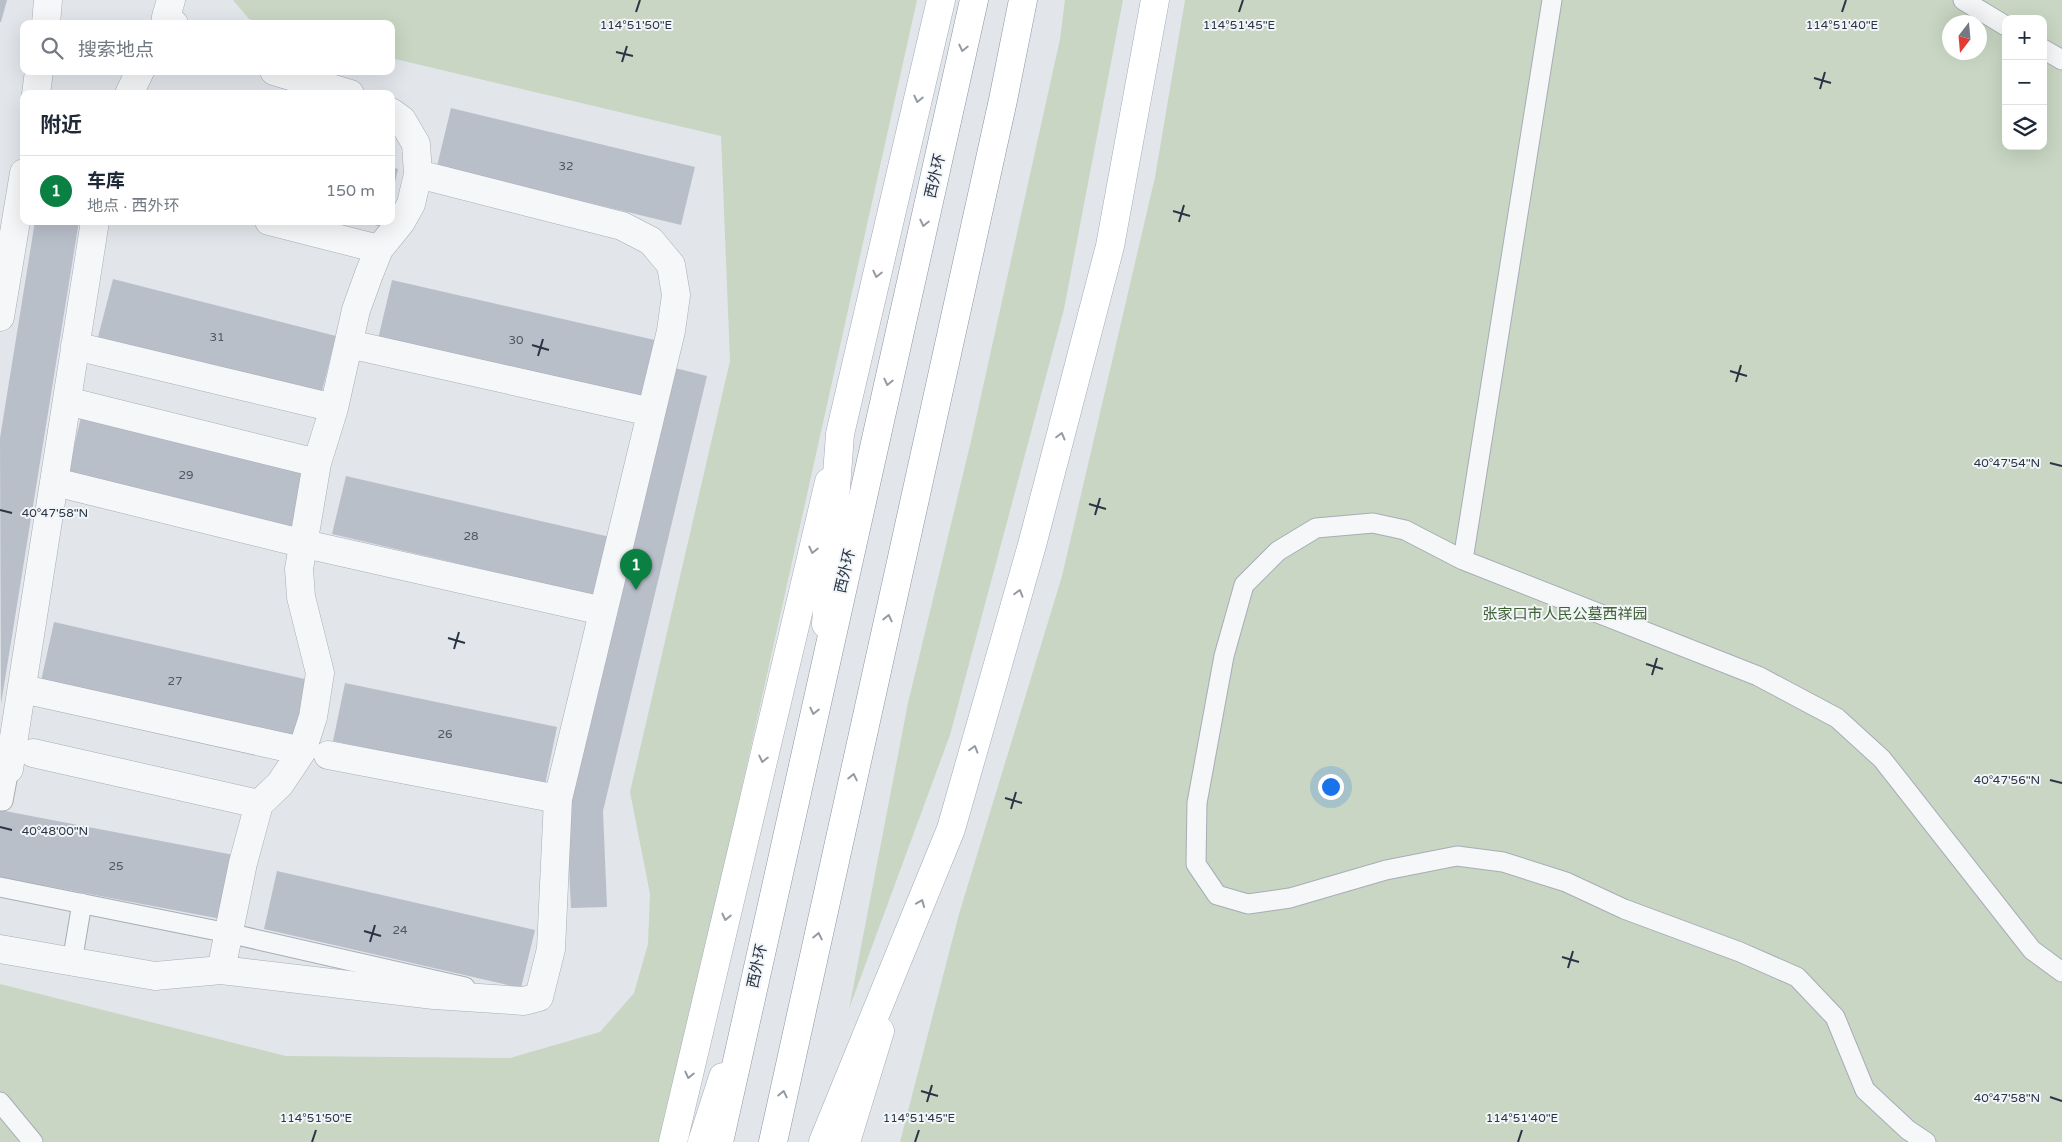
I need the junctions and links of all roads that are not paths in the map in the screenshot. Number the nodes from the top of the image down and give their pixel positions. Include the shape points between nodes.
1 (48, 0) edge
2 (940, 0) edge
3 (974, 0) edge
4 (1023, 0) edge
5 (1155, 0) edge
6 (1552, 0) edge
7 (1963, 0) edge
8 (46, 20) edge
9 (2002, 24) edge
10 (2047, 51) edge
11 (2062, 60) edge
12 (38, 75) edge
13 (138, 75) edge
14 (287, 75) edge
15 (37, 90) edge
16 (131, 90) edge
17 (337, 90) edge
18 (395, 115) edge
19 (418, 174) junction
20 (20, 197) edge
21 (94, 225) edge
22 (285, 225) edge
23 (379, 249) junction
24 (0, 317) edge
25 (349, 344) junction
26 (75, 346) junction
27 (67, 401) junction
28 (334, 408) junction
29 (651, 412) junction
30 (840, 434) junction
31 (317, 463) junction
32 (55, 482) junction
33 (305, 544) junction
34 (1463, 560) junction
35 (603, 611) junction
36 (823, 669) junction
37 (23, 689) junction
38 (32, 753) dead end
39 (315, 753) junction
40 (9, 769) joint
41 (558, 799) junction
42 (0, 801) edge
43 (259, 804) junction
44 (0, 887) edge
45 (82, 903) junction
46 (911, 927) junction
47 (228, 933) junction
48 (0, 949) edge
49 (72, 962) junction
50 (222, 970) junction
51 (2062, 972) edge
52 (752, 988) junction
53 (524, 1001) junction
54 (0, 1102) edge
55 (33, 1142) edge
56 (673, 1142) edge
57 (702, 1142) edge
58 (719, 1142) edge
59 (773, 1142) edge
60 (823, 1142) edge
61 (846, 1142) edge
62 (1926, 1142) edge

1 - 8 street
2 -> 30 main road
3 -> 36 main road, 西外环
59 -> 4 main road via 1004,100
46 -> 5 main road via 951,829 1032,545 1110,246
6 - 34 lane
7 - 9 lane
10 - 11 lane
12 - 15 street
13 - 16 street
14 - 17 street
18 - 19 street via 402,120 416,144
19 - 23 street via 411,204
19 - 29 street via 622,226 651,241 671,265 676,295 671,331
20 - 24 street
21 - 26 street
22 - 23 street
23 - 25 street via 356,310
25 - 28 street
25 - 29 street
26 - 27 street
26 - 28 street
27 - 31 street
27 - 32 street
28 - 31 street
29 - 35 street
30 - 36 main road
30 -> 56 main road
31 - 33 street
32 - 33 street
32 - 37 street
33 - 35 street
33 - 39 street via 299,569 302,597 320,673 313,717
34 - 51 lane via 1758,676 1837,718 1882,759 2032,950
34 - 62 lane via 1405,530 1373,523 1316,528 1278,551 1244,585 1224,656 1197,804 1196,864 1217,895 1248,904 1290,898 1386,870 1457,856 1503,862 1566,882 1624,909 1797,977 1835,1017 1865,1090 1908,1130
35 - 41 street
36 -> 52 main road, 西外环
37 - 39 street
37 - 40 street
38 - 43 street
39 - 41 street
39 - 43 street
40 - 42 lane
41 - 53 street via 551,949 539,997
43 - 47 street
44 - 45 lane
45 - 47 lane
45 - 49 lane
46 - 60 main road
46 - 61 main road
47 - 50 street
47 - 53 lane
48 - 49 street
49 - 50 street via 155,976
50 - 53 street via 434,995
52 - 57 main road
52 - 58 main road, 西外环
54 - 55 lane

